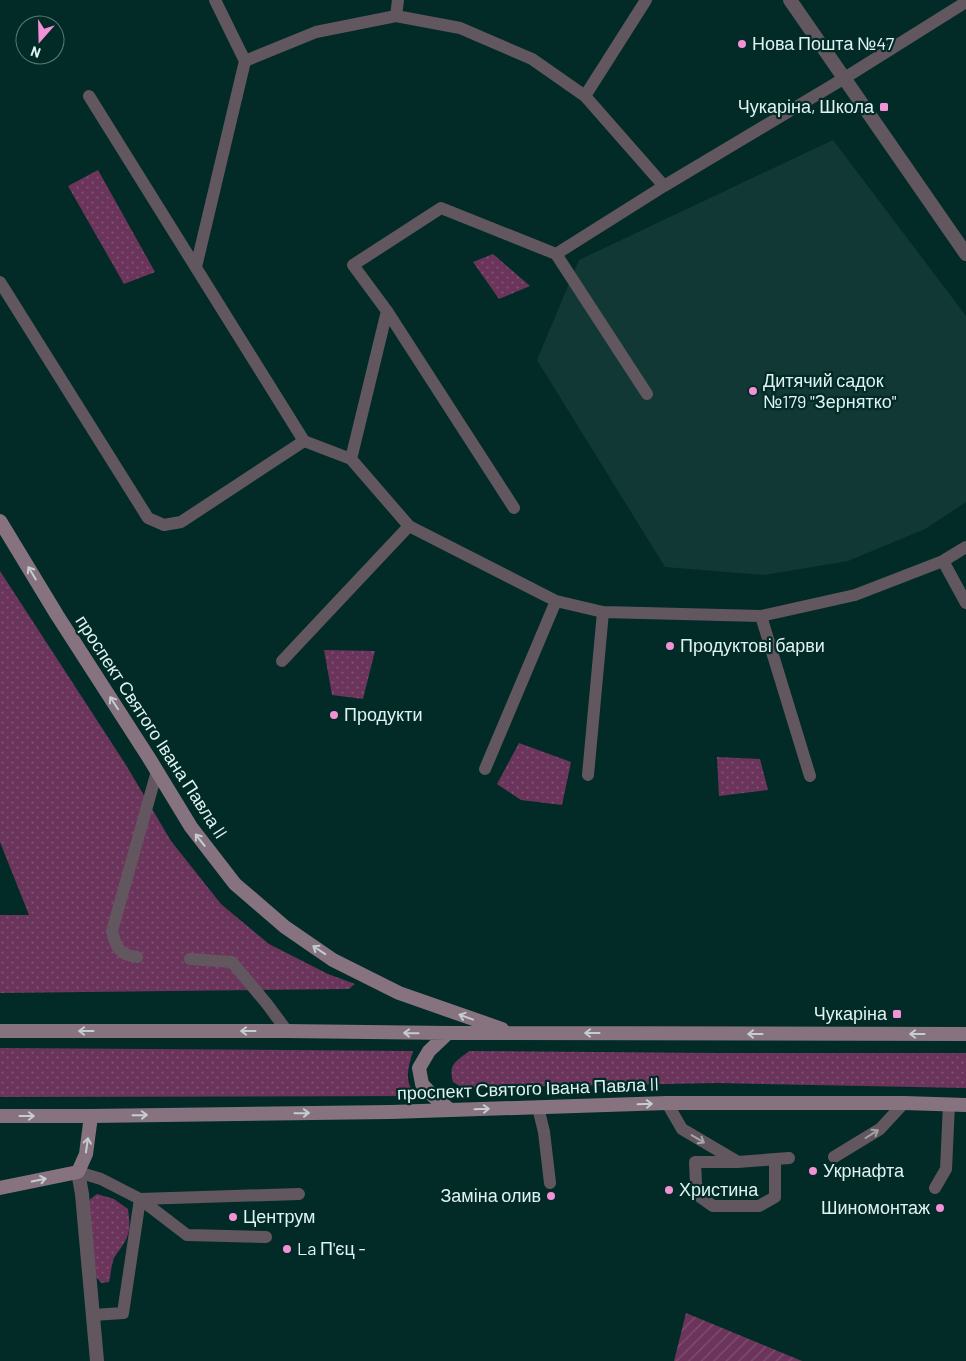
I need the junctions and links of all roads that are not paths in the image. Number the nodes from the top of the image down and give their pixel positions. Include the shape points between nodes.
1 (215, 0) edge
2 (398, 0) edge
3 (646, 0) edge
4 (790, 0) edge
5 (966, 2) edge
6 (396, 16) junction
7 (245, 61) junction
8 (843, 79) junction
9 (88, 96) dead end
10 (585, 96) junction
11 (664, 186) junction
12 (556, 254) junction
13 (966, 254) edge
14 (196, 267) junction
15 (0, 282) edge
16 (387, 311) junction
17 (647, 394) dead end
18 (304, 440) junction
19 (351, 459) junction
20 (514, 508) dead end
21 (0, 521) edge
22 (409, 526) junction
23 (966, 547) edge
24 (943, 561) junction
25 (556, 601) junction
26 (966, 603) edge
27 (603, 612) junction
28 (761, 616) junction
29 (282, 661) dead end
30 (484, 769) dead end
31 (157, 771) junction
32 (588, 775) dead end
33 (810, 776) dead end
34 (137, 957) dead end
35 (190, 959) dead end
36 (0, 1031) edge
37 (287, 1031) junction
38 (448, 1033) junction
39 (512, 1033) junction
40 (966, 1034) edge
41 (904, 1102) junction
42 (667, 1103) junction
43 (949, 1104) junction
44 (966, 1105) edge
45 (538, 1107) junction
46 (450, 1110) junction
47 (91, 1116) junction
48 (2, 1119) edge
49 (834, 1157) dead end
50 (790, 1158) dead end
51 (775, 1160) junction
52 (738, 1162) junction
53 (78, 1172) junction
54 (550, 1183) dead end
55 (0, 1188) edge
56 (935, 1188) dead end
57 (299, 1194) dead end
58 (140, 1199) junction
59 (266, 1236) dead end
60 (93, 1315) junction
61 (97, 1361) edge

1 - 7 lane
2 - 6 lane
3 - 10 lane
4 - 8 street
5 - 8 lane
6 - 7 lane via 316,32
6 - 10 lane via 460,28 532,59
7 - 14 lane
8 - 11 lane
8 - 13 street
9 - 14 lane
10 - 11 lane
11 - 12 lane
12 - 16 lane via 441,208 353,265
12 - 17 lane
14 - 18 lane
15 - 18 lane via 148,518 164,525 181,522
16 - 19 lane
16 - 20 lane
18 - 19 lane
19 - 22 lane
31 -> 21 main road, проспект Святого Івана Павла II
22 - 25 lane
22 - 29 lane
23 - 24 lane
24 - 26 lane
24 - 28 lane via 855,595
25 - 27 lane
25 - 30 lane
27 - 28 lane
27 - 32 lane
28 - 33 lane
31 - 34 lane via 112,932 115,945 127,956
39 -> 31 main road, проспект Святого Івана Павла II via 399,993 333,960 285,927 235,884 190,827
35 - 37 lane via 232,962
37 -> 36 main road, проспект Святого Івана Павла II
38 -> 37 main road, проспект Святого Івана Павла II
38 - 39 main road, проспект Святого Івана Павла II
38 - 46 main road via 429,1052 419,1068 422,1084
40 -> 39 main road, проспект Святого Івана Павла II
41 - 42 main road, проспект Святого Івана Павла II
41 - 43 main road, проспект Святого Івана Павла II
49 -> 41 lane via 880,1129
45 -> 42 main road, проспект Святого Івана Павла II
42 -> 52 lane via 682,1129
43 - 44 main road, проспект Святого Івана Павла II
43 - 56 lane via 946,1169
46 -> 45 main road, проспект Святого Івана Павла II
45 - 54 lane
47 -> 46 main road, проспект Святого Івана Павла II
48 -> 47 main road, проспект Святого Івана Павла II
53 -> 47 main road via 86,1154
50 - 51 lane
51 - 52 lane
51 - 52 lane via 774,1197 758,1206 713,1206 699,1196 695,1162
55 -> 53 main road
53 - 58 lane
53 - 60 street
57 - 58 lane
58 - 59 lane via 187,1235
58 - 60 lane via 123,1313
60 - 61 street

